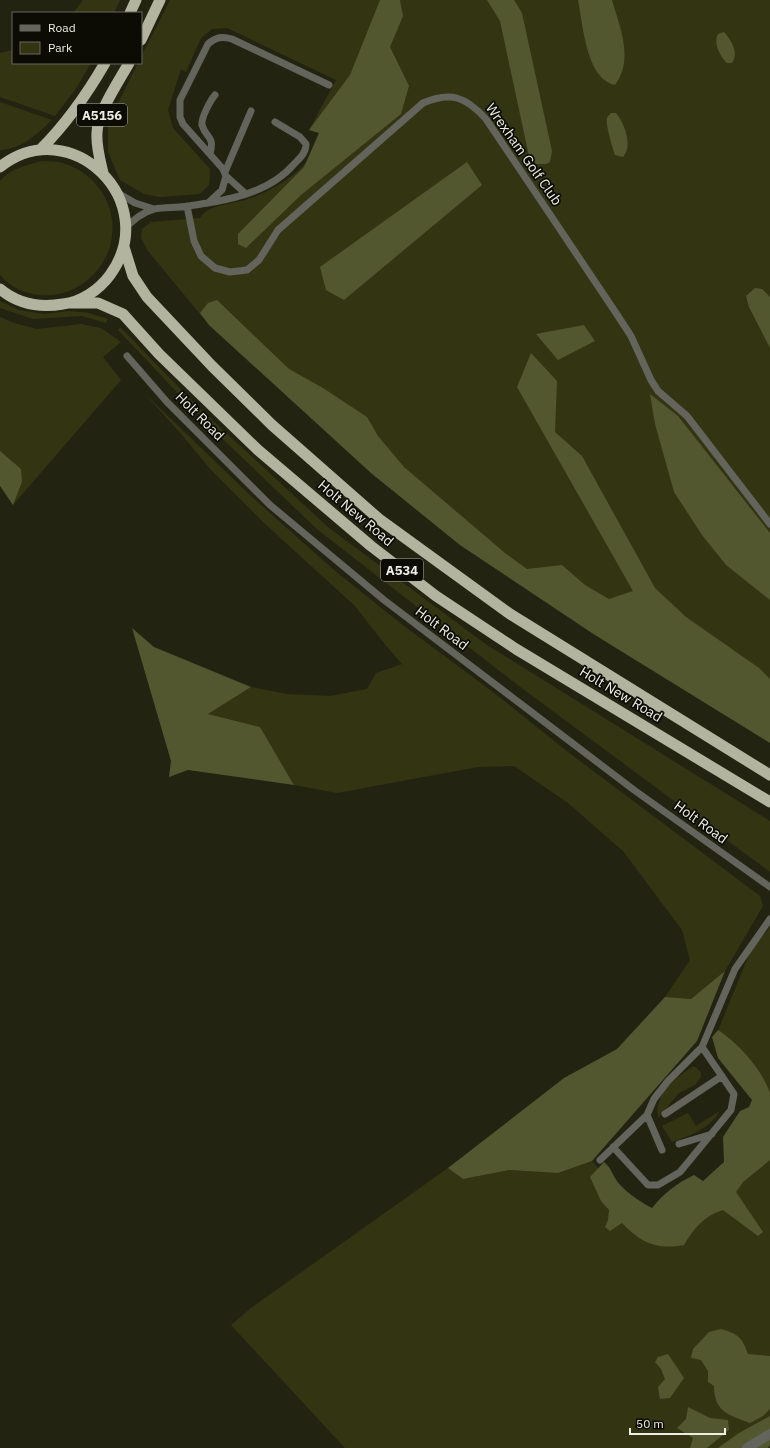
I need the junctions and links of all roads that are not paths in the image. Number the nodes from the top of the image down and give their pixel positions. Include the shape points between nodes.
1 (136, 0) edge
2 (160, 0) edge
3 (130, 12) edge
4 (142, 38) edge
5 (104, 64) edge
6 (128, 64) edge
7 (329, 85) dead end
8 (215, 96) dead end
9 (251, 111) dead end
10 (275, 122) dead end
11 (40, 150) junction
12 (210, 154) junction
13 (0, 167) edge
14 (103, 173) junction
15 (226, 174) junction
16 (118, 193) junction
17 (246, 194) junction
18 (208, 203) junction
19 (187, 206) junction
20 (154, 209) junction
21 (126, 227) junction
22 (124, 247) junction
23 (0, 289) edge
24 (70, 303) junction
25 (127, 356) dead end
26 (770, 524) edge
27 (770, 775) edge
28 (770, 802) edge
29 (770, 887) edge
30 (770, 919) edge
31 (702, 1046) junction
32 (722, 1076) junction
33 (665, 1114) dead end
34 (647, 1115) junction
35 (712, 1134) junction
36 (680, 1144) dead end
37 (613, 1147) junction
38 (662, 1150) dead end
39 (600, 1160) dead end
40 (770, 1434) edge
41 (747, 1448) edge

1 - 3 highway
2 - 4 highway
5 - 11 highway, A5156 via 88,93 62,128
6 - 14 highway, A5156 via 102,114 97,131
7 - 12 lane via 232,39 224,36 215,38 203,51 180,100 183,124
8 - 12 lane via 202,120 212,145
9 - 15 lane
10 - 17 lane via 304,140 306,148 283,176
11 - 13 highway via 23,154
11 - 14 highway via 74,154 90,162
12 - 15 lane
14 - 16 highway
15 - 17 lane
15 - 18 lane via 222,190
16 - 20 lane via 135,204
16 - 21 highway via 124,209
17 - 18 lane
18 - 19 lane
19 - 20 lane
19 - 26 lane, Wrexham Golf Club via 194,241 201,256 215,268 230,272 247,270 259,260 278,230 419,106 443,96 465,100 486,119 616,313 631,336 658,391 687,416
20 - 21 lane via 138,216
21 - 22 highway
22 - 24 highway via 116,266 105,282 89,295
22 - 27 highway, Holt New Road / A534 via 133,276 152,303 272,425 379,520 510,614
23 - 24 highway via 27,303 48,306
24 - 28 highway, Holt New Road / A534 via 98,303 123,314 159,354 258,450 371,546 436,596 516,649
25 - 29 lane, Holt Road via 167,402 270,505 384,600 634,790
30 - 31 lane via 735,970
31 - 32 lane
31 - 34 lane via 668,1081 654,1099
32 - 33 lane
32 - 35 lane via 734,1094 731,1110
34 - 37 lane
34 - 38 lane
35 - 36 lane
35 - 37 lane via 680,1172 658,1185 648,1185
37 - 39 lane
40 - 41 street

